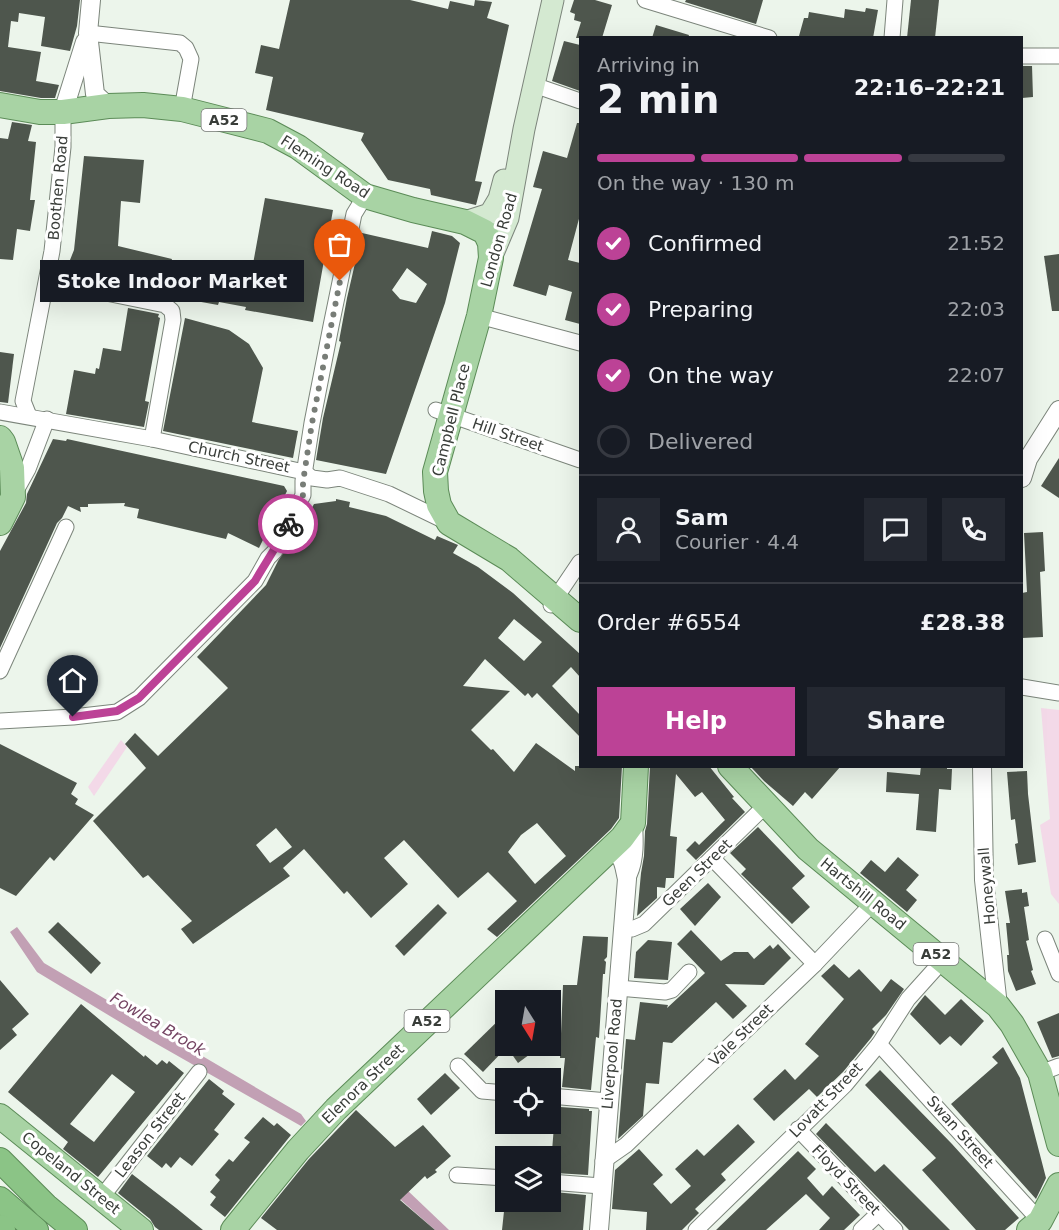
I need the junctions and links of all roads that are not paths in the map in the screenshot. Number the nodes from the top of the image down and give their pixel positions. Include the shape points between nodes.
1 (91, 0) edge
2 (553, 0) edge
3 (645, 0) edge
4 (895, 0) edge
5 (88, 33) junction
6 (762, 36) edge
7 (892, 36) edge
8 (1023, 56) edge
9 (1059, 56) edge
10 (534, 85) junction
11 (579, 101) edge
12 (0, 105) edge
13 (108, 106) junction
14 (182, 109) junction
15 (63, 112) junction
16 (524, 129) junction
17 (365, 196) junction
18 (465, 222) junction
19 (491, 258) junction
20 (47, 281) junction
21 (479, 316) junction
22 (579, 343) edge
23 (1059, 410) edge
24 (0, 412) edge
25 (443, 413) junction
26 (29, 416) junction
27 (47, 419) junction
28 (0, 438) edge
29 (153, 439) junction
30 (579, 460) edge
31 (1023, 475) edge
32 (303, 477) junction
33 (13, 497) junction
34 (0, 523) edge
35 (449, 523) junction
36 (66, 526) dead end
37 (579, 563) edge
38 (553, 602) junction
39 (579, 619) edge
40 (0, 671) edge
41 (1023, 687) edge
42 (1059, 693) edge
43 (0, 721) edge
44 (636, 768) edge
45 (732, 768) edge
46 (982, 768) edge
47 (766, 805) junction
48 (633, 823) junction
49 (608, 850) junction
50 (712, 858) junction
51 (627, 879) junction
52 (873, 903) junction
53 (622, 929) junction
54 (1046, 939) dead end
55 (944, 959) junction
56 (815, 964) junction
57 (689, 972) dead end
58 (1059, 974) edge
59 (618, 988) junction
60 (998, 1006) junction
61 (879, 1044) junction
62 (458, 1066) dead end
63 (1050, 1070) edge
64 (199, 1072) dead end
65 (495, 1092) edge
66 (561, 1097) edge
67 (608, 1101) junction
68 (0, 1116) edge
69 (798, 1130) junction
70 (1059, 1144) edge
71 (0, 1160) edge
72 (603, 1161) junction
73 (457, 1174) dead end
74 (495, 1177) edge
75 (561, 1183) edge
76 (1059, 1185) edge
77 (601, 1186) junction
78 (101, 1198) junction
79 (0, 1199) edge
80 (879, 1213) junction
81 (1042, 1222) edge
82 (701, 1228) edge
83 (36, 1230) edge
84 (75, 1230) edge
85 (141, 1230) edge
86 (233, 1230) edge
87 (599, 1230) edge
88 (861, 1230) edge
89 (895, 1230) edge

1 - 5 street, Boothen Road
2 - 10 main road, London Road
3 - 6 street
4 - 7 street
5 - 13 street, Boothen Road via 95,94
5 - 14 street via 180,43 191,59
5 - 15 street, Boothen Road
8 - 9 street
10 - 11 street
10 - 16 main road, London Road
12 - 15 main road, A52
13 - 14 main road, Fleming Road / A52
13 - 15 main road, Fleming Road / A52
14 - 17 main road, Fleming Road / A52 via 268,131 298,147
15 - 20 street, Boothen Road via 63,147
16 - 18 main road, London Road via 490,214
16 - 19 main road, London Road via 508,218
17 - 18 main road, Fleming Road / A52
17 - 32 street via 354,214
18 - 19 main road, Fleming Road / A52 via 488,236
19 - 21 main road, London Road / A52
20 - 26 street, Boothen Road via 23,401
20 - 29 street via 165,305 172,311
21 - 22 street
21 - 25 main road, Campbell Place / A52
23 - 31 street via 1028,459
24 - 26 street, Church Street
25 - 30 street, Hill Street
25 - 35 main road, Campbell Place / A52 via 436,491
26 - 27 street, Church Street
27 - 29 street, Church Street
27 - 33 street
28 - 33 main road via 12,468
29 - 32 street, Church Street
32 - 35 street, Church Street via 340,478 389,494
32 - 43 street via 303,495 255,581 139,698 117,711
33 - 34 main road
35 - 38 main road, Church Street via 509,559
36 - 40 street
37 - 38 street
38 - 39 main road, Church Street
41 - 42 street
44 - 48 main road, Liverpool Road
45 - 47 main road, Hartshill Road / A52
46 - 60 street, Honeywall via 984,880
47 - 50 street, Geen Street
47 - 52 main road, Hartshill Road / A52 via 808,849
48 - 49 main road, Elenora Street / A52
48 - 51 street, Liverpool Road via 632,866
49 - 51 street, Liverpool Road via 618,853 623,860
49 - 86 main road, Elenora Street / A52 via 336,1109
50 - 53 street, Geen Street via 644,924
50 - 56 street
51 - 53 street, Liverpool Road
52 - 55 main road, Hartshill Road / A52
52 - 56 street, Vale Street
53 - 59 street, Liverpool Road
54 - 58 street
55 - 60 main road, Hartshill Road / A52
55 - 61 street, Lovatt Street via 908,999
56 - 72 street, Vale Street via 626,1145
57 - 59 street via 672,990 664,992
59 - 67 street, Liverpool Road
60 - 63 main road, Hartshill Road / A52
61 - 69 street, Lovatt Street via 845,1085
61 - 81 street, Swan Street
62 - 65 street via 482,1091
63 - 70 main road, Hartshill Road / A52
64 - 78 street, Leason Street
66 - 67 street
67 - 72 street, Liverpool Road
68 - 78 main road, Copeland Street
69 - 80 street, Floyd Street
69 - 82 street, Lovatt Street
71 - 84 highway
72 - 77 street, Liverpool Road
73 - 74 street
75 - 77 street
76 - 81 main road
77 - 87 street, Liverpool Road
78 - 85 main road, Copeland Street
79 - 83 highway
80 - 88 street
80 - 89 street, Floyd Street

